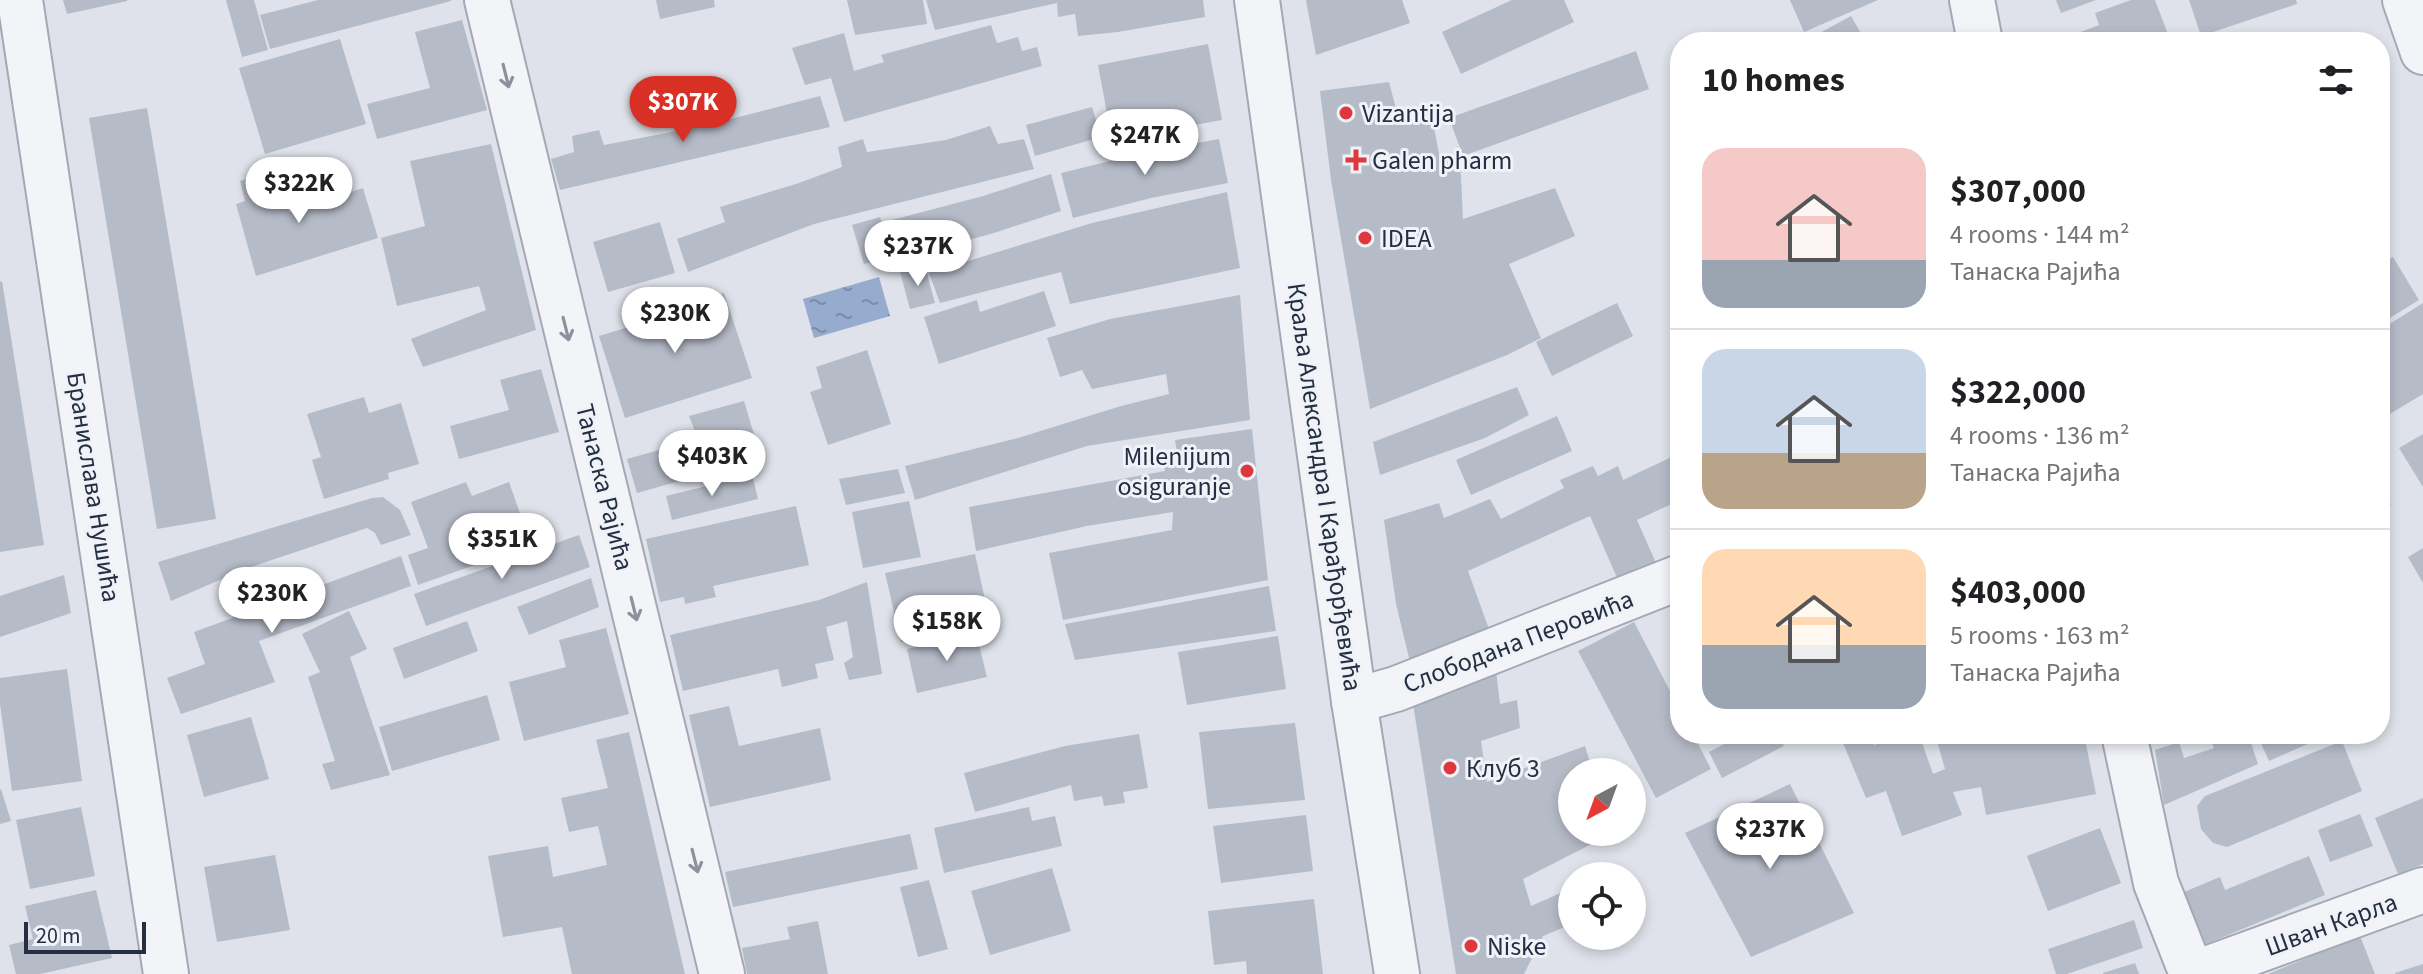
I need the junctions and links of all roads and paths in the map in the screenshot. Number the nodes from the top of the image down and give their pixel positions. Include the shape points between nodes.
1 (20, 0) edge
2 (487, 0) edge
3 (1257, 0) edge
4 (1972, 0) edge
5 (2405, 0) edge
6 (1978, 32) edge
7 (2423, 52) edge
8 (1670, 581) edge
9 (1354, 701) junction
10 (2126, 744) edge
11 (2423, 890) edge
12 (166, 974) edge
13 (722, 974) edge
14 (1397, 974) edge
15 (2193, 974) edge

1 - 12 street, Бранислава Нушића
2 -> 13 street, Танаска Рајића
3 - 9 street, Краља Александра I Карађорђевића
4 - 6 street
5 - 7 street
8 - 9 street, Слободана Перовића
9 - 14 street, Краља Александра I Карађорђевића
10 - 15 street via 2156,883
11 - 15 street, Шван Карла

